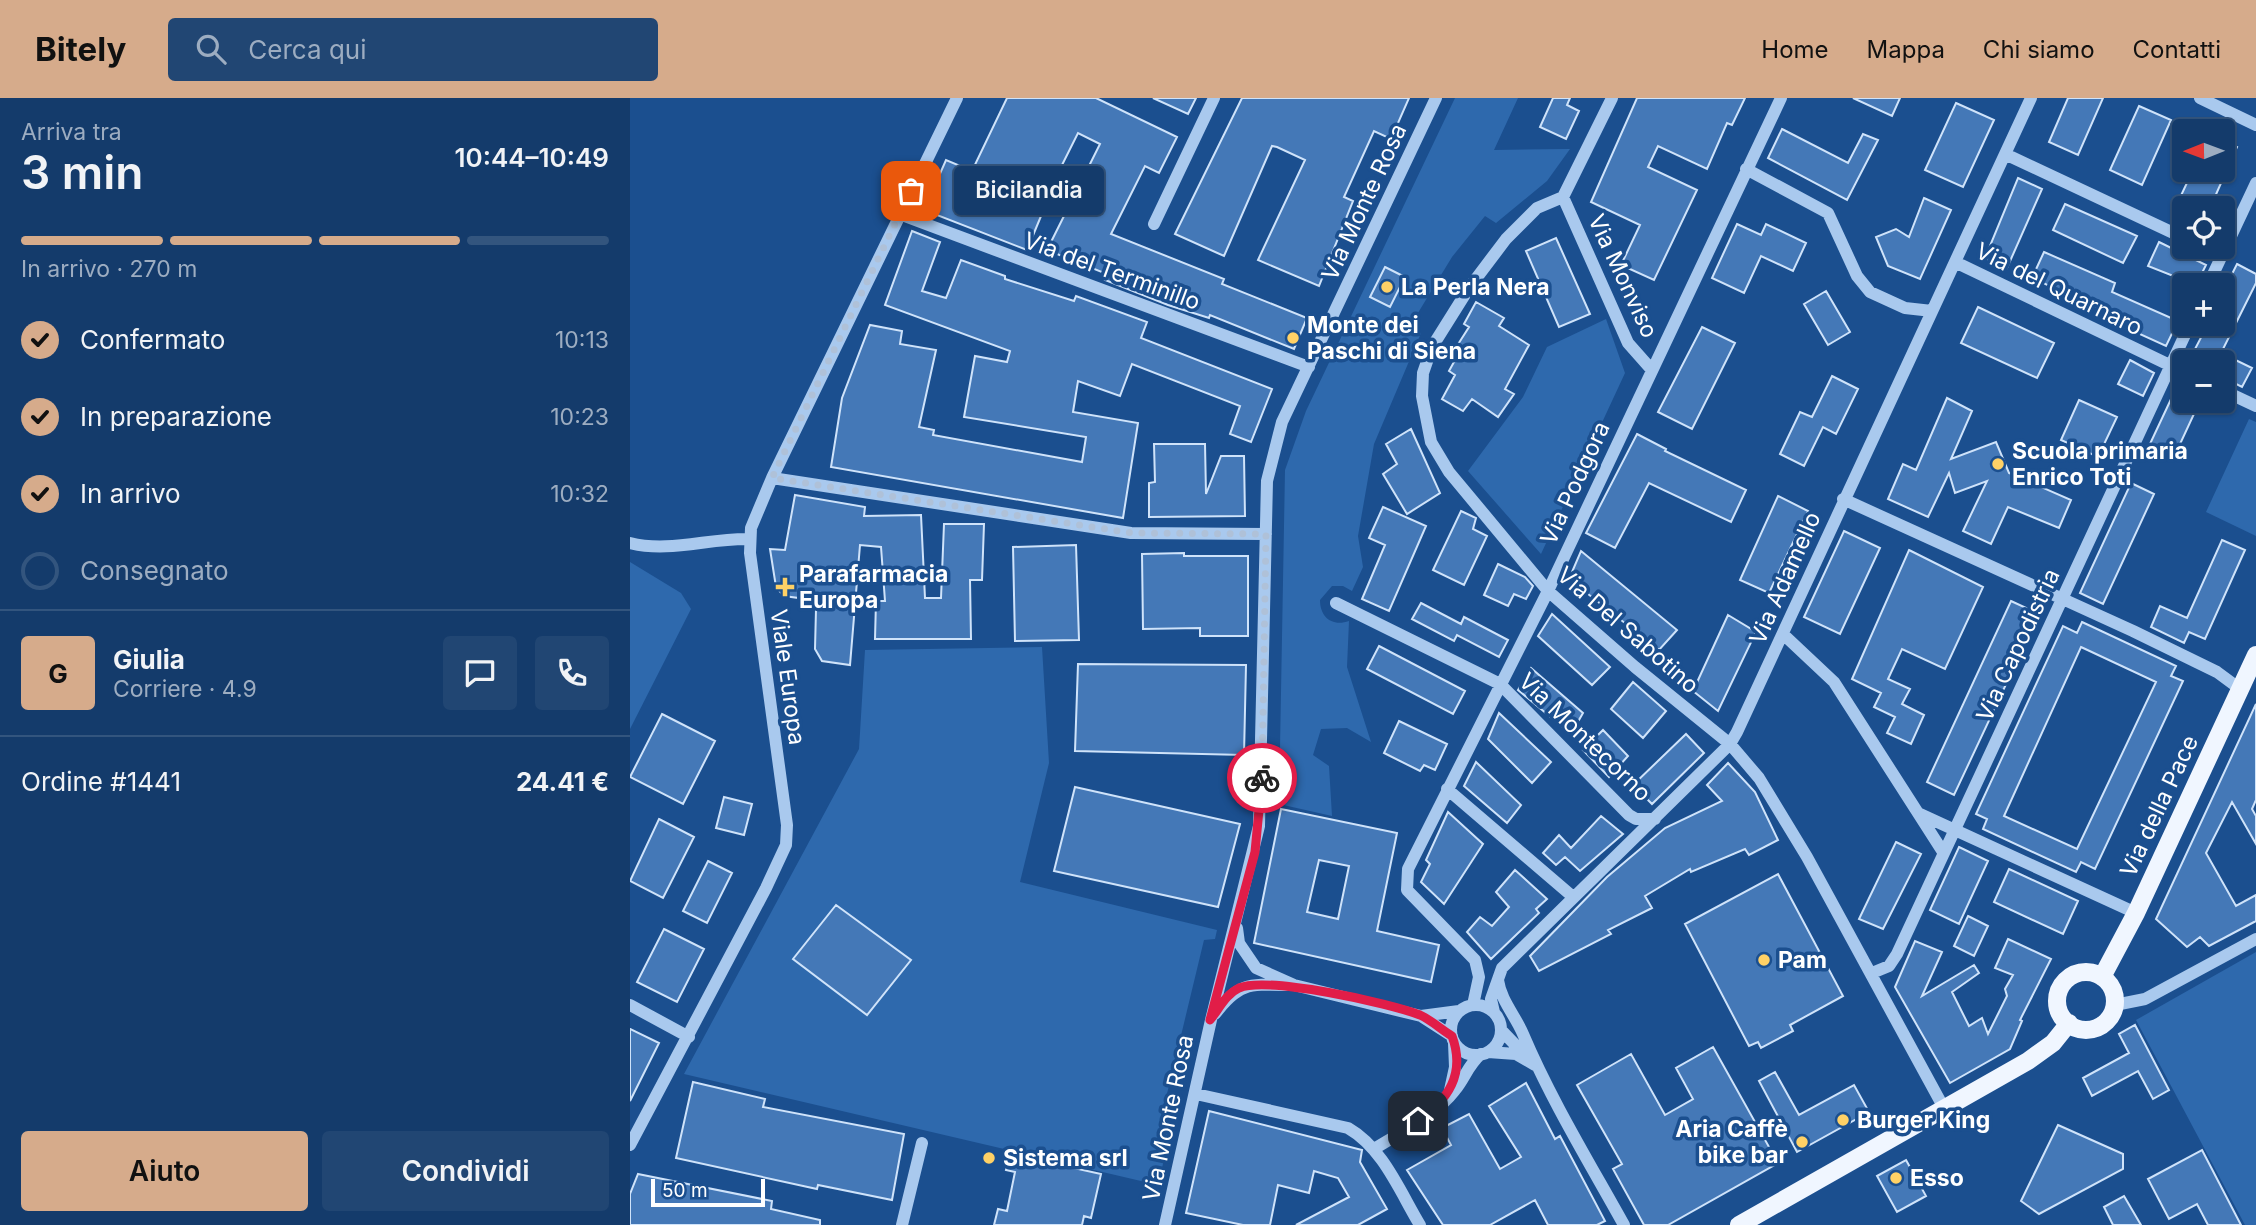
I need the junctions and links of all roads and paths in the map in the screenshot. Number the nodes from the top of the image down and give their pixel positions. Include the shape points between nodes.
1 (957, 98) edge
2 (1214, 98) edge
3 (1436, 98) edge
4 (1612, 98) edge
5 (1781, 98) edge
6 (2031, 98) edge
7 (2200, 98) edge
8 (2256, 125) edge
9 (2005, 154) junction
10 (1746, 169) junction
11 (2256, 183) edge
12 (1563, 197) junction
13 (899, 214) junction
14 (1153, 224) dead end
15 (2235, 228) edge
16 (2172, 232) edge
17 (1955, 262) junction
18 (1932, 311) junction
19 (2185, 336) edge
20 (2171, 366) junction
21 (1309, 367) junction
22 (1651, 369) junction
23 (2235, 396) edge
24 (2256, 406) edge
25 (772, 478) junction
26 (1843, 499) junction
27 (1266, 534) junction
28 (749, 539) junction
29 (630, 543) edge
30 (1548, 591) junction
31 (2062, 600) junction
32 (1336, 603) dead end
33 (1784, 635) junction
34 (2256, 655) edge
35 (1500, 684) junction
36 (2240, 690) junction
37 (1730, 744) junction
38 (1447, 789) junction
39 (1916, 812) junction
40 (1655, 819) junction
41 (1953, 831) junction
42 (1943, 852) junction
43 (1572, 896) junction
44 (2136, 913) junction
45 (1236, 921) junction
46 (2256, 939) edge
47 (1475, 960) junction
48 (1500, 972) junction
49 (1872, 972) junction
50 (2102, 977) junction
51 (1294, 985) junction
52 (630, 1005) edge
53 (1473, 1005) junction
54 (2115, 1005) junction
55 (1459, 1011) junction
56 (1493, 1012) junction
57 (1421, 1016) junction
58 (1210, 1020) junction
59 (2069, 1023) junction
60 (1501, 1030) junction
61 (689, 1037) junction
62 (1453, 1040) junction
63 (1485, 1053) junction
64 (1535, 1065) junction
65 (1196, 1094) junction
66 (1445, 1100) junction
67 (1945, 1110) junction
68 (922, 1143) dead end
69 (630, 1145) edge
70 (1374, 1149) junction
71 (902, 1225) edge
72 (1166, 1225) edge
73 (1420, 1225) edge
74 (1624, 1225) edge
75 (1739, 1225) edge

1 - 13 street, Viale Europa
2 - 14 street
3 - 21 street, Via Monte Rosa
4 - 12 street
5 - 10 street, Via Podgora
6 - 9 street, Via Adamello
7 - 8 street
9 - 16 street
9 - 17 street, Via Adamello
10 - 18 street via 1828,214 1857,276 1870,292 1905,308
10 - 22 street, Via Podgora
11 - 15 street
12 - 22 street, Via Monviso via 1628,343
12 - 30 street, Via Del Sabotino via 1537,208 1506,239 1469,288 1432,347 1423,373 1422,396 1431,442 1449,472
13 - 21 street, Via del Terminillo
13 - 25 street, Viale Europa
17 - 18 street, Via Adamello
17 - 20 street, Via del Quarnaro
18 - 26 street, Via Adamello
19 - 20 street, Via Capodistria
20 - 31 street, Via Capodistria
21 - 27 street, Via Monte Rosa via 1273,451
22 - 30 street, Via Podgora
23 - 24 street
25 - 27 street via 1132,533
25 - 28 street, Viale Europa
26 - 31 street
26 - 33 street, Via Adamello
27 - 45 street, Via Monte Rosa via 1259,826
28 - 29 street via 723,538 657,548
28 - 61 street, Viale Europa via 786,814 786,845
30 - 35 street, Via Podgora
30 - 37 street, Via Del Sabotino
31 - 36 street via 2217,672
31 - 41 street, Via Capodistria
32 - 35 street, Via Montecorno
33 - 37 street, Via Adamello
33 - 39 street via 1834,682
34 - 36 main road, Via della Pace
35 - 38 street, Via Podgora
35 - 40 street, Via Montecorno via 1629,815
36 - 44 main road, Via della Pace
37 - 40 street, Via Adamello
37 - 49 street, Via Del Sabotino via 1771,795
38 - 43 street
38 - 47 street, Via Podgora via 1408,869 1406,884
39 - 41 street
39 - 42 street
40 - 43 street, Via Adamello
41 - 42 street, Via Capodistria
41 - 44 street
42 - 49 street, Via Capodistria via 1893,960 1881,971
43 - 48 street, Via Adamello
44 - 50 main road, Via della Pace
45 - 51 street via 1239,943 1256,968
45 - 58 street, Via Monte Rosa
46 - 54 street via 2145,999
47 - 48 street
47 - 53 street via 1479,976
48 - 56 street via 1491,999
48 - 64 street via 1502,998
49 - 67 street, Via Del Sabotino
50 - 54 main road via 2112,989
50 - 59 main road via 2077,973 2063,984 2059,1009
51 - 57 street
51 - 58 street via 1240,988
52 - 61 street
53 - 55 street
53 - 56 street
54 - 59 main road via 2107,1020 2093,1029
55 - 57 street
55 - 62 street via 1452,1023
56 - 60 street
57 - 62 street
58 - 65 street, Via Monte Rosa
59 - 67 main road via 2053,1043 2028,1061
60 - 63 street via 1497,1043
60 - 64 street
61 - 69 street, Viale Europa
62 - 63 street via 1466,1053
62 - 66 street via 1453,1082
63 - 64 street via 1516,1054
63 - 66 street
64 - 74 street
65 - 70 street via 1348,1128
65 - 72 street, Via Monte Rosa
66 - 70 street
67 - 75 main road
68 - 71 street
70 - 73 street

